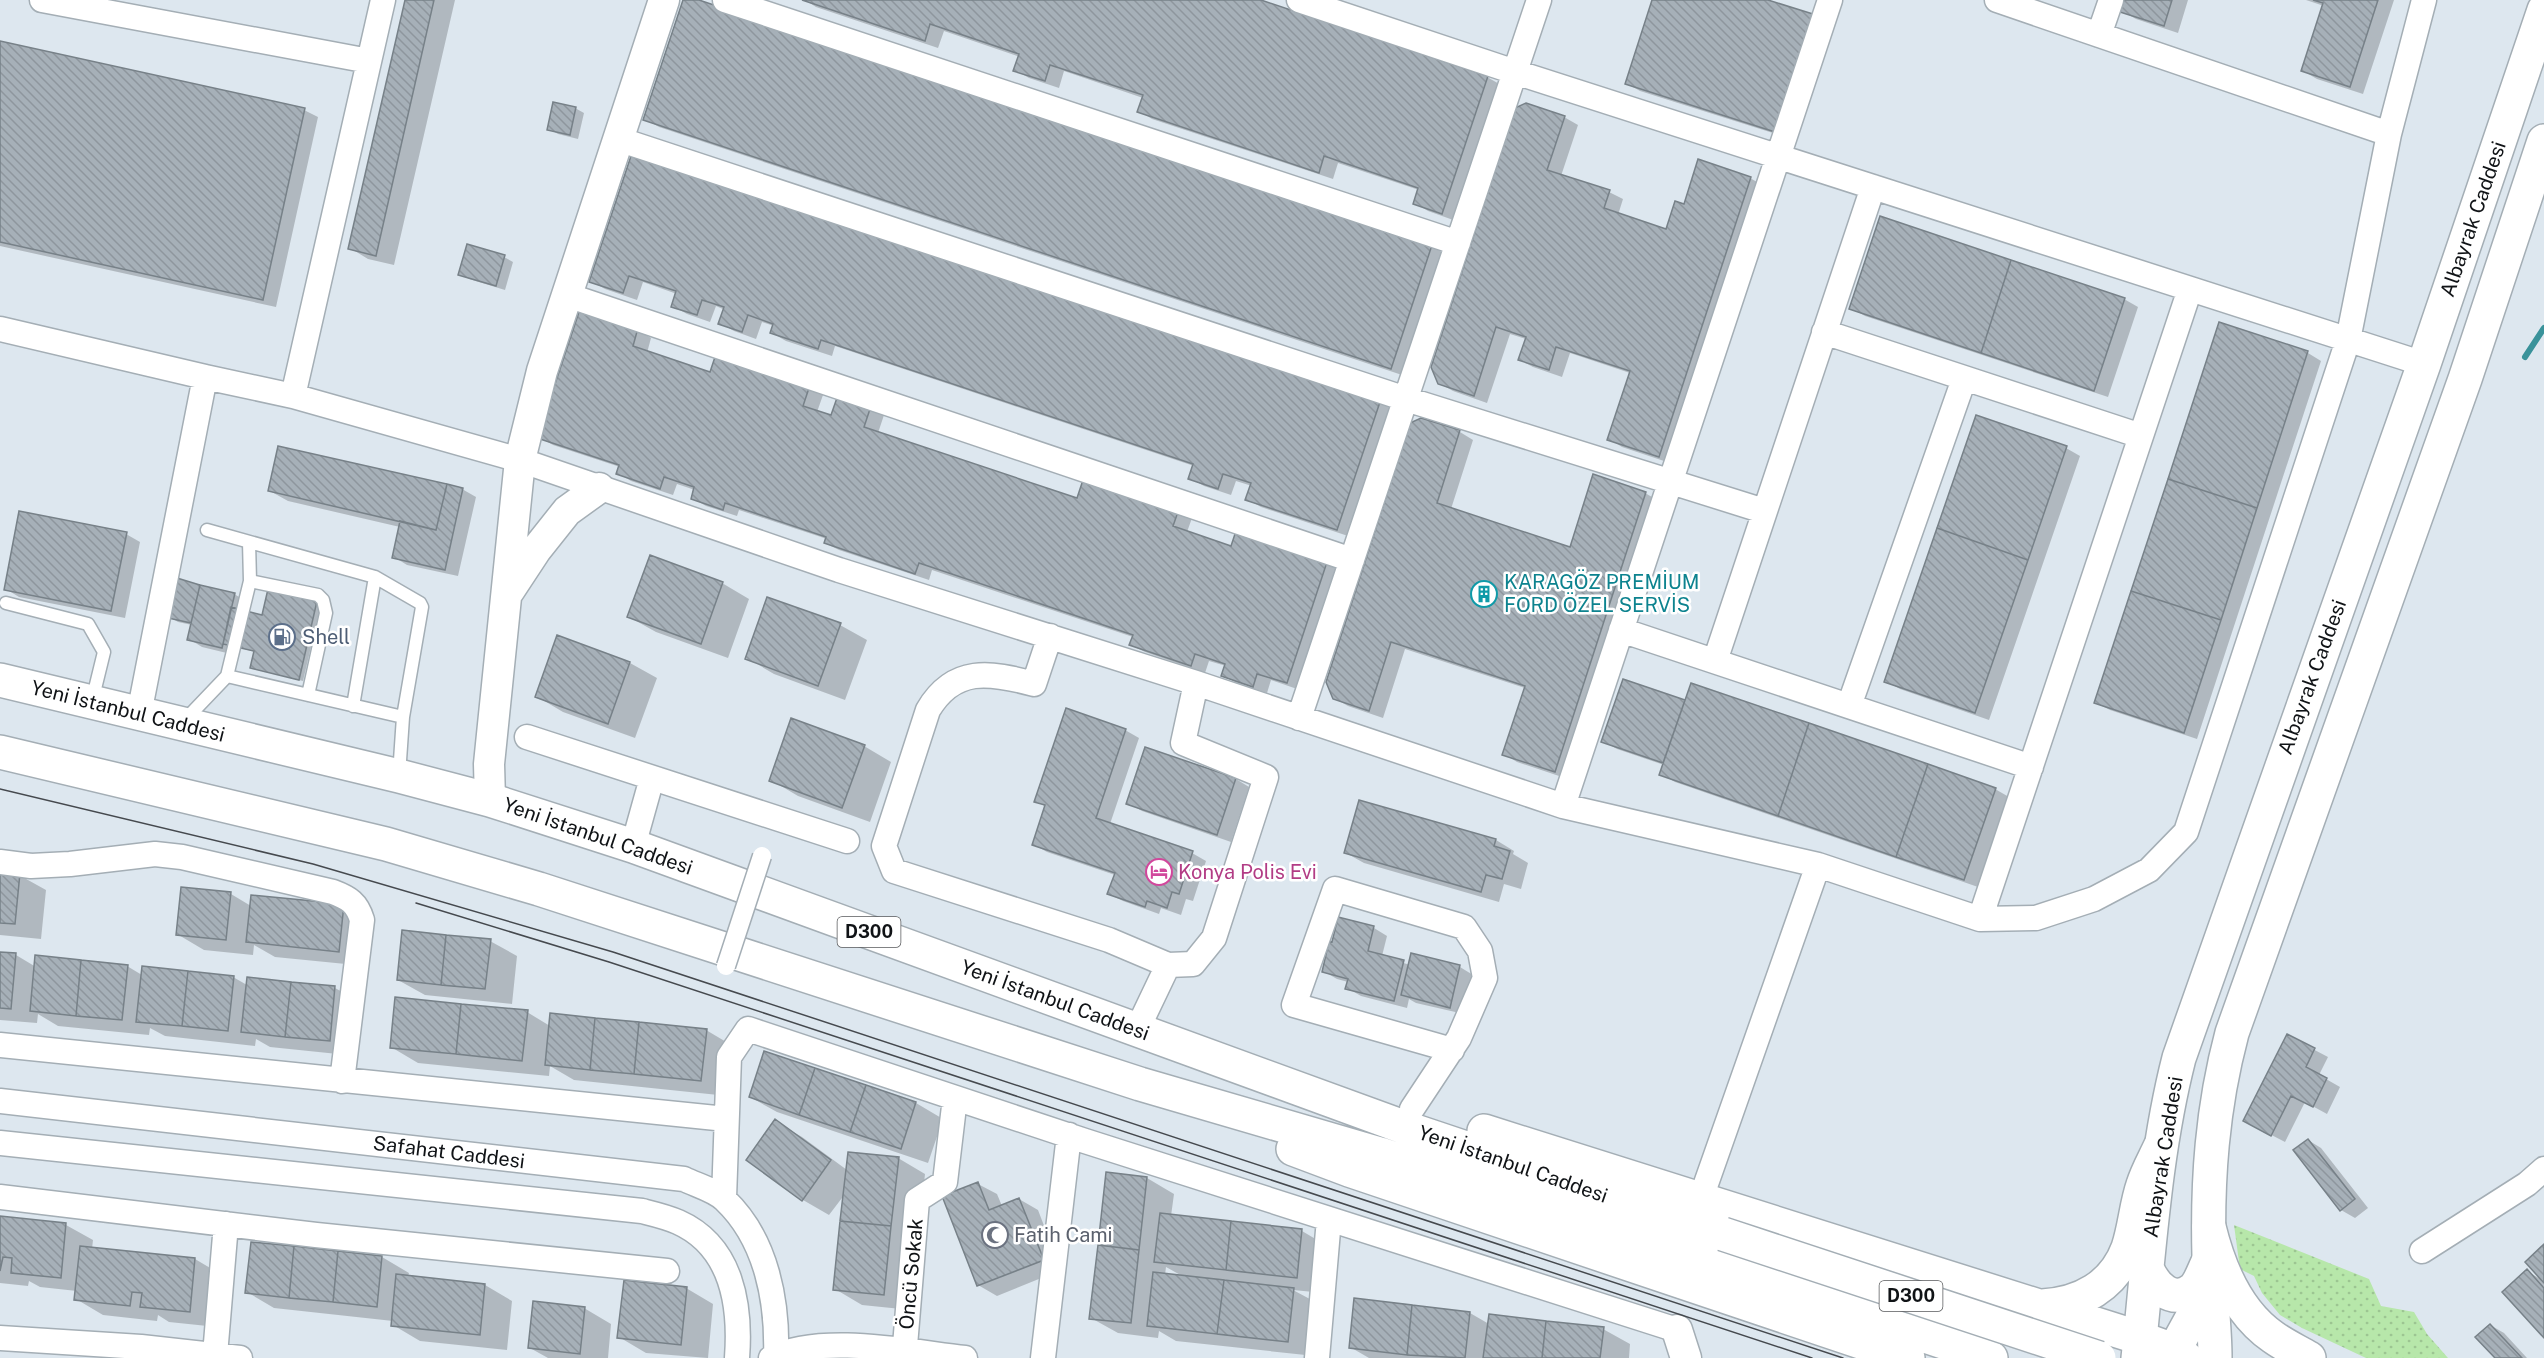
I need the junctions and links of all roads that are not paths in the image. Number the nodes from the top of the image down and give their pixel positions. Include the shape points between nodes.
1 (42, 0) edge
2 (383, 0) edge
3 (664, 0) edge
4 (725, 0) edge
5 (1299, 0) edge
6 (1539, 0) edge
7 (1830, 0) edge
8 (1997, 0) edge
9 (2111, 0) edge
10 (2424, 0) edge
11 (2544, 10) edge
12 (2099, 35) junction
13 (369, 62) junction
14 (1515, 72) junction
15 (2389, 134) junction
16 (618, 139) junction
17 (2544, 141) edge
18 (1778, 157) junction
19 (1873, 187) junction
20 (1458, 243) junction
21 (2190, 289) junction
22 (567, 295) junction
23 (0, 329) edge
24 (1824, 332) junction
25 (2348, 339) junction
26 (2424, 364) junction
27 (205, 377) junction
28 (1964, 379) junction
29 (293, 396) junction
30 (1406, 399) junction
31 (2141, 436) junction
32 (520, 460) junction
33 (1670, 482) junction
34 (599, 488) junction
35 (1764, 511) junction
36 (207, 530) dead end
37 (249, 542) junction
38 (1352, 560) junction
39 (375, 577) junction
40 (250, 581) junction
41 (506, 596) junction
42 (6, 603) dead end
43 (1621, 630) junction
44 (1050, 636) junction
45 (1714, 661) junction
46 (227, 676) junction
47 (0, 680) edge
48 (1196, 683) junction
49 (308, 695) junction
50 (92, 702) junction
51 (353, 706) junction
52 (1849, 706) junction
53 (139, 714) junction
54 (403, 717) junction
55 (1299, 718) junction
56 (181, 724) junction
57 (527, 737) dead end
58 (0, 752) edge
59 (2031, 767) junction
60 (399, 776) junction
61 (652, 778) junction
62 (490, 800) junction
63 (1563, 806) junction
64 (847, 841) dead end
65 (633, 846) junction
66 (762, 856) dead end
67 (0, 862) edge
68 (1818, 865) junction
69 (1980, 919) junction
70 (1168, 965) junction
71 (726, 966) dead end
72 (1137, 1030) junction
73 (0, 1045) edge
74 (1452, 1050) junction
75 (342, 1081) junction
76 (1140, 1084) junction
77 (1285, 1084) junction
78 (955, 1098) junction
79 (0, 1101) edge
80 (1412, 1109) junction
81 (726, 1119) junction
82 (1069, 1135) junction
83 (0, 1143) edge
84 (2160, 1147) junction
85 (2544, 1169) edge
86 (0, 1197) edge
87 (724, 1198) junction
88 (1701, 1198) junction
89 (1329, 1219) junction
90 (226, 1224) junction
91 (2209, 1227) junction
92 (2422, 1251) dead end
93 (2209, 1259) junction
94 (2147, 1268) junction
95 (667, 1271) dead end
96 (2038, 1306) junction
97 (1677, 1330) joint
98 (0, 1338) edge
99 (2139, 1348) edge
100 (42, 1349) edge
101 (806, 1353) edge
102 (215, 1355) junction
103 (904, 1355) edge
104 (2177, 1356) edge
105 (775, 1357) edge
106 (240, 1358) edge
107 (737, 1358) edge
108 (965, 1358) edge
109 (1043, 1358) edge
110 (1317, 1358) edge
111 (1686, 1358) edge
112 (1908, 1358) edge
113 (1991, 1358) edge
114 (2080, 1358) edge
115 (2099, 1358) edge
116 (2215, 1358) edge
117 (2309, 1358) edge

1 - 13 street
2 - 13 street
3 - 16 street
4 - 20 street
5 - 14 street
6 - 14 street
7 - 18 street
8 - 12 street
9 - 12 street
10 - 15 street
11 - 26 main road, Albayrak Caddesi
12 - 15 street
13 - 29 street
14 - 18 street
14 - 20 street
15 - 25 street
16 - 22 street
16 - 30 street
17 - 91 main road via 2465,379 2232,1033 2212,1136
18 - 19 street
18 - 33 street
19 - 21 street
19 - 24 street
20 - 30 street
21 - 25 street
21 - 31 street
22 - 32 street via 542,370
22 - 38 street
23 - 27 street
24 - 28 street
24 - 35 street
25 - 26 street
25 - 69 street via 2186,832 2149,870 2094,899 2036,918
26 - 84 main road, Albayrak Caddesi via 2179,1058
27 - 29 street
27 - 53 street
28 - 31 street
28 - 52 street
29 - 32 street
30 - 33 street
30 - 38 street
31 - 59 street
32 - 34 street
32 - 41 street
33 - 35 street
33 - 43 street
34 - 41 street via 567,511
34 - 44 street via 839,570
35 - 45 street
36 - 37 lane
37 - 39 lane
37 - 40 lane
38 - 55 street
39 - 51 lane
39 - 54 lane via 417,600 422,607
40 - 46 lane
40 - 49 lane via 318,595 323,600 326,613
41 - 62 street via 489,764
42 - 50 lane via 88,624 104,652
43 - 45 street
43 - 63 street
44 - 48 street
44 - 70 street via 1034,684 1005,676 975,675 956,681 938,694 928,711 884,846 887,860 894,871 1109,940
45 - 52 street
46 - 49 lane
46 - 56 lane
47 - 50 main road, Yeni İstanbul Caddesi / D300
48 - 55 street
48 - 70 street via 1183,743 1266,777 1214,939 1193,964
49 - 51 lane
50 - 53 main road, Yeni İstanbul Caddesi / D300
51 - 54 lane
52 - 59 street
53 - 56 main road, Yeni İstanbul Caddesi / D300
54 - 60 lane
55 - 63 street
56 - 60 main road, Yeni İstanbul Caddesi / D300
57 - 61 street
58 - 76 main road, Yeni İstanbul Caddesi / D300 via 386,844 600,908
59 - 69 street
60 - 62 main road, Yeni İstanbul Caddesi / D300
61 - 64 street
61 - 65 street
62 - 65 main road, Yeni İstanbul Caddesi / D300
63 - 68 street
65 - 72 main road, Yeni İstanbul Caddesi / D300
66 - 71 street, bridge
67 - 75 street via 31,866 155,854 182,856 351,899 362,920
68 - 69 street
68 - 88 street
70 - 72 street
72 - 77 main road, Yeni İstanbul Caddesi / D300
73 - 75 street
74 - 74 street via 1485,978 1480,951 1464,927 1335,889 1294,1005
74 - 80 street
75 - 81 street
76 - 112 main road via 1349,1170
76 - 113 main road, Yeni İstanbul Caddesi / D300 via 1380,1154
77 - 80 main road via 1332,1088
77 - 115 main road, Yeni İstanbul Caddesi / D300, bridge via 1512,1164
78 - 81 street via 748,1029 729,1057
78 - 82 street
78 - 103 street, Öncü Sokak via 945,1182 917,1200
79 - 87 street, Safahat Caddesi via 684,1179
80 - 88 main road
81 - 87 street
82 - 89 street
82 - 109 street
83 - 107 street, Safahat Caddesi via 642,1211 679,1222 710,1243 731,1280 739,1325
84 - 94 main road, Albayrak Caddesi
84 - 96 main road via 2143,1185 2128,1248 2112,1275 2091,1295
85 - 92 street via 2528,1184
86 - 90 street
87 - 105 street, Safahat Caddesi via 749,1230 766,1265 774,1302
88 - 96 main road
89 - 97 street
89 - 110 street
90 - 95 street
90 - 102 street
91 - 93 main road
91 - 117 main road via 2228,1282 2247,1312 2271,1336
93 - 94 main road via 2192,1290 2180,1295 2159,1289
93 - 104 main road
93 - 116 main road
94 - 99 main road, Albayrak Caddesi
96 - 99 main road
96 - 114 main road via 2070,1326 2080,1346
97 - 111 street
98 - 100 street
99 - 104 main road
100 - 102 street via 141,1347
101 - 103 street via 831,1344
101 - 105 street
102 - 106 street
103 - 108 street

